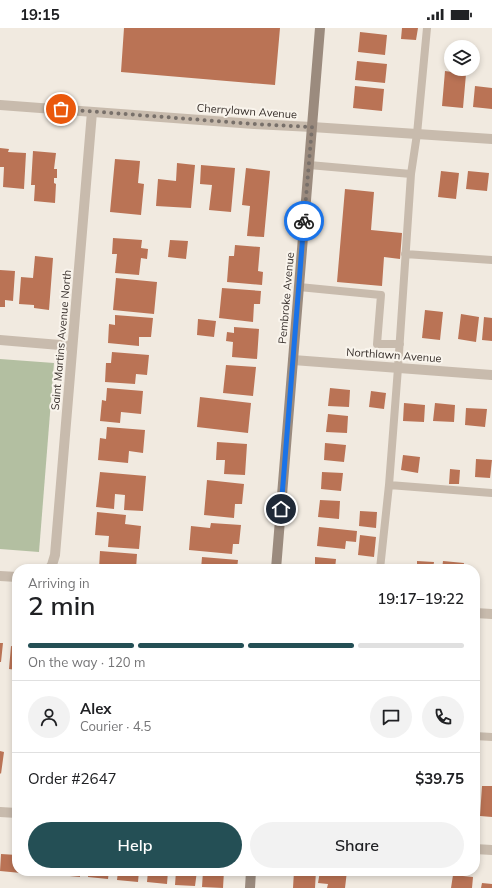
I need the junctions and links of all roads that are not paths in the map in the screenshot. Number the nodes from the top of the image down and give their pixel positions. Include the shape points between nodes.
1 (320, 28) edge
2 (427, 28) edge
3 (0, 105) edge
4 (92, 112) junction
5 (312, 127) junction
6 (417, 134) junction
7 (492, 140) edge
8 (309, 165) junction
9 (411, 174) junction
10 (405, 254) junction
11 (492, 260) edge
12 (299, 287) junction
13 (0, 340) edge
14 (400, 344) junction
15 (72, 346) junction
16 (293, 360) junction
17 (398, 368) junction
18 (492, 375) edge
19 (389, 485) junction
20 (492, 493) edge
21 (52, 564) edge
22 (276, 564) edge
23 (381, 564) edge
24 (0, 576) edge
25 (12, 577) edge
26 (480, 613) edge
27 (492, 614) edge
28 (480, 736) edge
29 (492, 737) edge
30 (0, 812) edge
31 (12, 813) edge
32 (480, 849) edge
33 (492, 850) edge
34 (251, 876) edge
35 (250, 888) edge

1 - 5 street, Pembroke Avenue
2 - 6 lane
3 - 4 street, Cherrylawn Avenue
4 - 5 street, Cherrylawn Avenue
4 - 15 street, Saint Martins Avenue North
5 - 6 street, Cherrylawn Avenue
5 - 8 street, Pembroke Avenue
6 - 7 street, Cherrylawn Avenue
6 - 9 lane
8 - 9 lane
8 - 12 street, Pembroke Avenue
9 - 10 lane
10 - 11 lane
10 - 14 lane
12 - 14 lane via 381,295 377,344
12 - 16 street, Pembroke Avenue
13 - 15 street
14 - 17 lane
15 - 21 street, Saint Martins Avenue North
16 - 17 street, Northlawn Avenue
16 - 22 street, Pembroke Avenue
17 - 18 street, Northlawn Avenue
17 - 19 lane
19 - 20 lane
19 - 23 lane
24 - 25 street
26 - 27 street
28 - 29 lane
30 - 31 street
32 - 33 street
34 - 35 street

